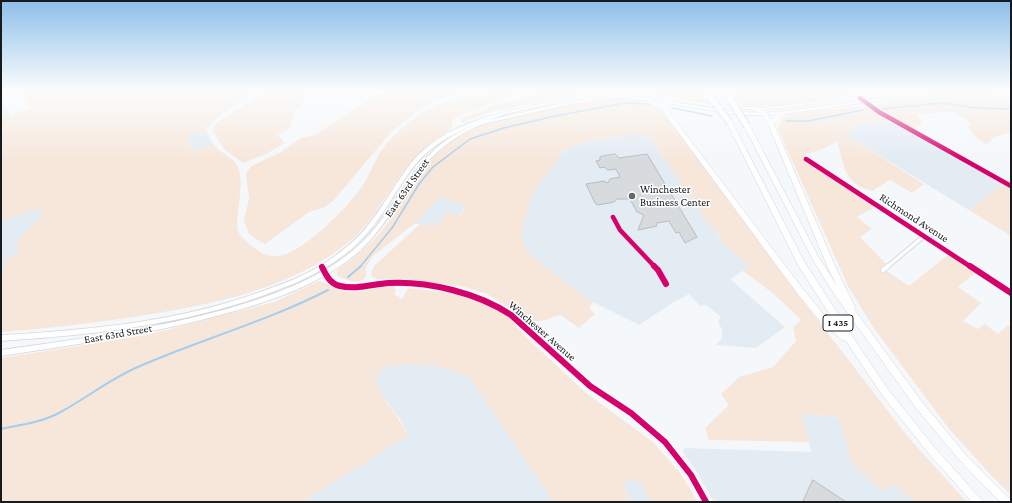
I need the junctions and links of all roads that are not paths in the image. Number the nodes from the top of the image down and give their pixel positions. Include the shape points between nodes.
1 (502, 113) edge
2 (523, 113) edge
3 (668, 113) edge
4 (723, 113) edge
5 (739, 113) edge
6 (751, 113) edge
7 (770, 113) edge
8 (783, 113) edge
9 (881, 113) edge
10 (764, 114) junction
11 (771, 124) junction
12 (806, 159) dead end
13 (1011, 186) edge
14 (613, 217) dead end
15 (924, 236) junction
16 (322, 267) junction
17 (883, 270) dead end
18 (325, 273) junction
19 (666, 284) dead end
20 (1011, 294) edge
21 (859, 323) junction
22 (1, 338) edge
23 (852, 343) junction
24 (1, 353) edge
25 (706, 502) edge
26 (978, 502) edge
27 (1007, 502) edge

1 - 16 main road, East 63rd Street via 456,130 426,151 413,164 371,226 335,259
2 - 18 main road, East 63rd Street via 470,128 448,140 431,154 412,177 372,235 352,254
3 - 23 highway via 823,319
4 - 23 highway, I 435, bridge via 730,123 801,263
5 - 21 highway, I 435, bridge via 815,258
6 - 10 main road, East 63rd Street
7 - 10 main road, East 63rd Street
8 - 11 highway
9 - 13 street
10 - 11 highway
11 - 21 highway via 832,268
12 - 15 street, Richmond Avenue
14 - 19 street via 620,230 658,270
15 - 17 street
15 - 20 street, Richmond Avenue
16 - 18 street, Winchester Avenue
16 - 22 main road, East 63rd Street via 258,296 189,314 143,323
18 - 24 main road, East 63rd Street via 297,287 217,315 151,329
18 - 25 street, Winchester Avenue via 334,284 340,286 353,288 396,282 420,285 472,294 500,307 590,385 667,442
21 - 27 highway, I 435 via 929,417 964,459
23 - 26 highway, I 435 via 885,392 932,451

